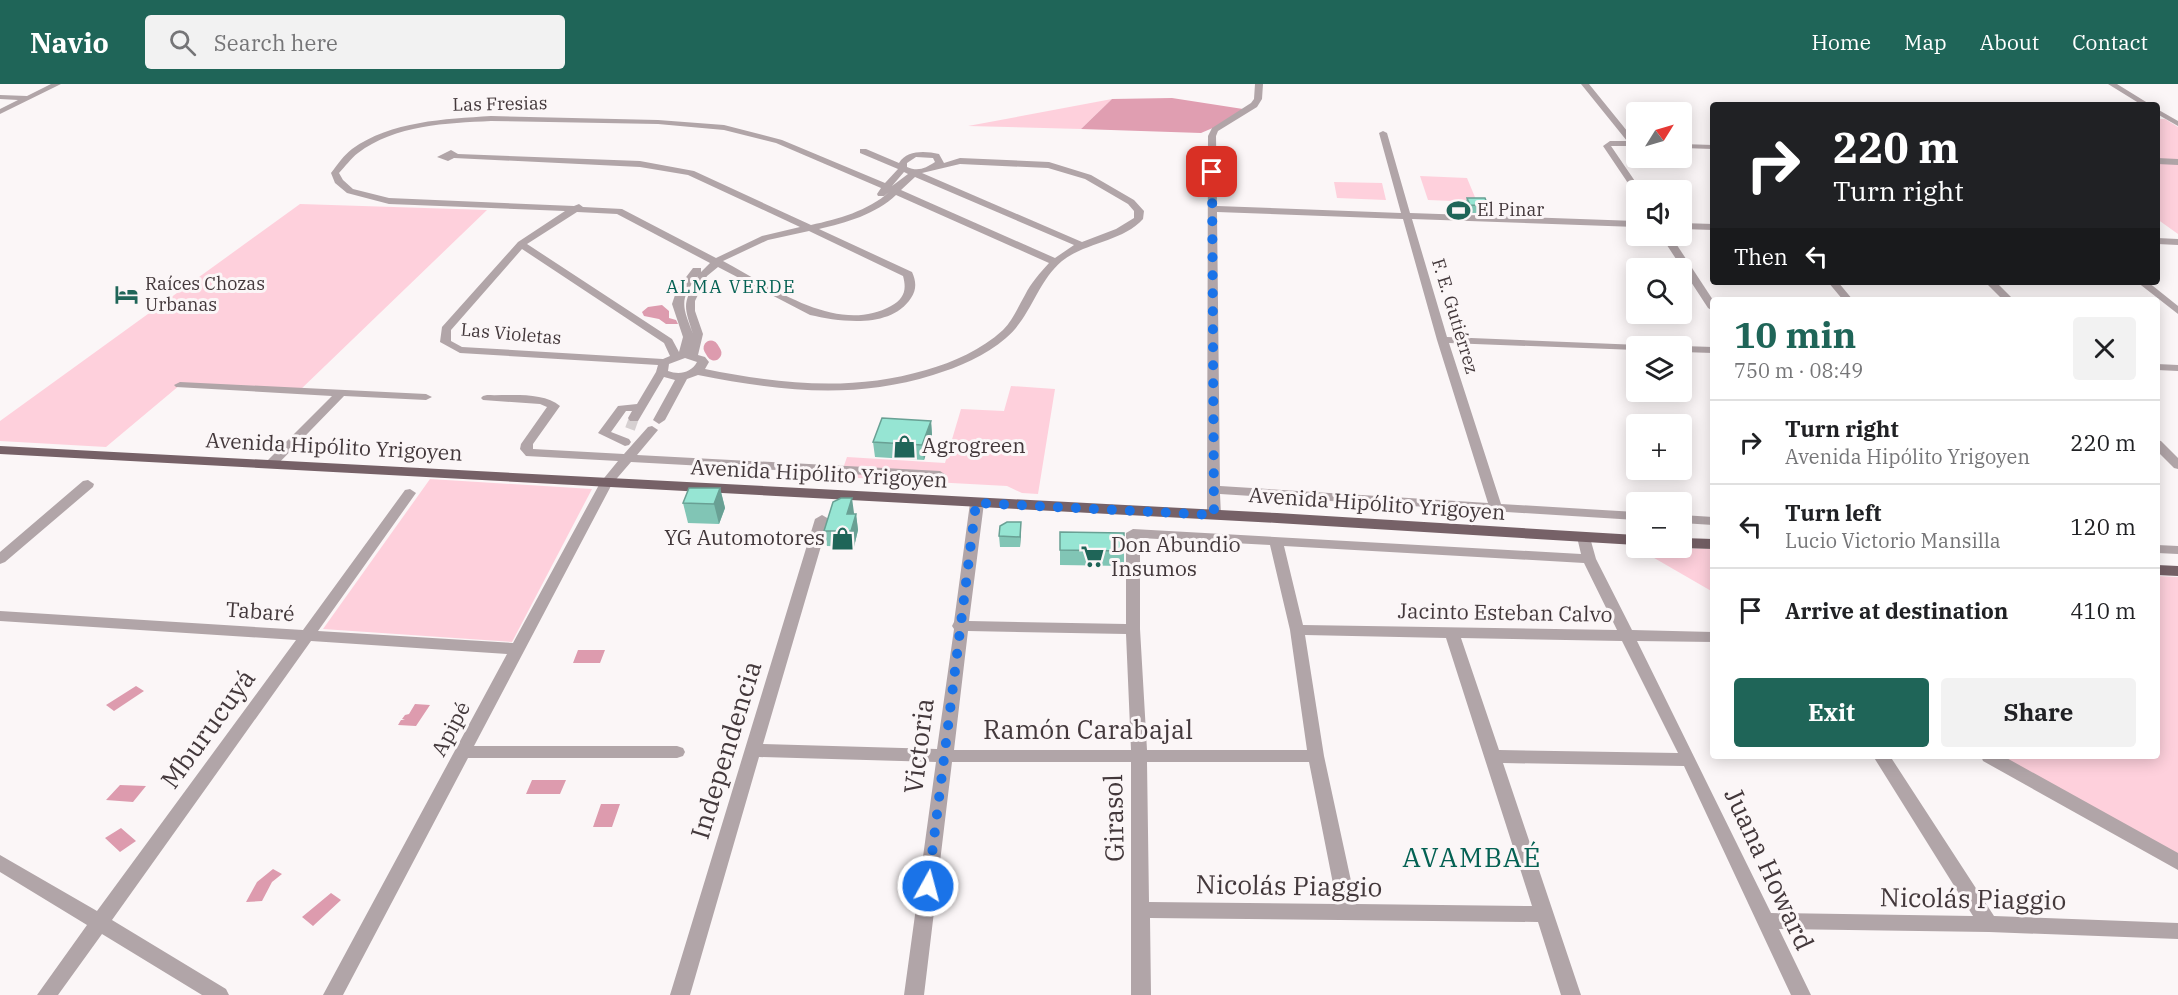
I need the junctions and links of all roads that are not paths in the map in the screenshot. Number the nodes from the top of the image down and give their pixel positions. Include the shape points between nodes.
1 (57, 84) edge
2 (1259, 84) edge
3 (1585, 84) edge
4 (2112, 84) edge
5 (0, 97) edge
6 (28, 98) junction
7 (2142, 102) edge
8 (2160, 111) edge
9 (0, 112) edge
10 (2178, 112) edge
11 (2160, 113) edge
12 (2178, 124) edge
13 (1383, 133) dead end
14 (1626, 133) edge
15 (1626, 144) edge
16 (1692, 146) edge
17 (1710, 147) edge
18 (863, 151) dead end
19 (455, 156) dead end
20 (2160, 161) edge
21 (2178, 162) edge
22 (903, 166) junction
23 (931, 168) junction
24 (914, 173) junction
25 (1630, 180) edge
26 (891, 190) junction
27 (579, 207) junction
28 (1212, 209) junction
29 (1407, 217) junction
30 (1626, 224) edge
31 (806, 226) junction
32 (1692, 226) edge
33 (1710, 227) edge
34 (2160, 241) edge
35 (2178, 242) edge
36 (521, 244) junction
37 (1081, 244) junction
38 (1673, 246) edge
39 (712, 261) junction
40 (1056, 262) junction
41 (1836, 285) edge
42 (1993, 285) edge
43 (2146, 285) edge
44 (1846, 297) edge
45 (2006, 297) edge
46 (1710, 303) edge
47 (2178, 311) edge
48 (1442, 340) junction
49 (1626, 347) edge
50 (1692, 349) edge
51 (1710, 350) edge
52 (684, 356) junction
53 (662, 367) junction
54 (2160, 367) edge
55 (2178, 368) edge
56 (696, 371) junction
57 (683, 376) junction
58 (180, 385) dead end
59 (341, 393) junction
60 (426, 397) dead end
61 (487, 398) dead end
62 (641, 407) junction
63 (625, 442) junction
64 (2160, 447) edge
65 (0, 450) edge
66 (627, 458) junction
67 (270, 464) junction
68 (2178, 465) edge
69 (933, 471) dead end
70 (606, 483) junction
71 (88, 484) dead end
72 (1214, 490) junction
73 (410, 493) dead end
74 (976, 503) junction
75 (1496, 508) junction
76 (1214, 515) junction
77 (1626, 515) edge
78 (822, 519) dead end
79 (1692, 520) edge
80 (1710, 521) edge
81 (1133, 533) joint
82 (1584, 537) junction
83 (1626, 539) edge
84 (1276, 541) junction
85 (1692, 543) edge
86 (1710, 544) edge
87 (2160, 549) edge
88 (2178, 550) edge
89 (0, 559) edge
90 (1589, 559) junction
91 (2160, 570) edge
92 (2178, 571) edge
93 (0, 616) edge
94 (959, 626) junction
95 (1133, 628) junction
96 (1297, 630) junction
97 (1452, 633) junction
98 (307, 636) junction
99 (1627, 636) junction
100 (1710, 637) edge
101 (516, 649) junction
102 (753, 750) junction
103 (463, 752) junction
104 (677, 752) dead end
105 (944, 756) junction
106 (1139, 756) junction
107 (1316, 756) junction
108 (1491, 756) junction
109 (1883, 759) edge
110 (1994, 759) edge
111 (1689, 760) junction
112 (2178, 862) edge
113 (0, 863) edge
114 (1140, 910) junction
115 (1348, 912) junction
116 (1545, 914) junction
117 (1766, 921) junction
118 (98, 923) junction
119 (1989, 924) junction
120 (2178, 931) edge
121 (47, 995) edge
122 (219, 995) edge
123 (333, 995) edge
124 (680, 995) edge
125 (914, 995) edge
126 (1141, 995) edge
127 (1571, 995) edge
128 (1801, 995) edge

1 - 6 street
2 - 28 street via 1254,105 1215,130 1212,136
3 - 14 street
4 - 7 street
5 - 6 street
6 - 9 street
8 - 10 street
11 - 12 street
13 - 29 street, F. E. Gutiérrez
15 - 25 street via 1607,146
16 - 17 street
18 - 22 street
19 - 31 street via 676,169
20 - 21 street
22 - 23 street
22 - 23 street via 908,157 931,155 941,160
22 - 24 street
22 - 26 street
23 - 24 street
23 - 37 street via 975,161 1049,165 1088,177 1122,196 1139,211 1138,219 1128,227
24 - 26 street
24 - 37 street
26 - 27 street, Las Fresias via 771,139 731,128 673,123 465,119 417,126 355,151 335,173 346,190 389,201
26 - 31 street via 866,211 847,219
26 - 40 street
27 - 36 street, Las Violetas
27 - 39 street, Las Fresias via 607,208 630,215
28 - 29 street
28 - 72 street
29 - 30 street
29 - 48 street, F. E. Gutiérrez
31 - 39 street via 746,244
31 - 39 street, Las Fresias via 908,274 911,294 899,306 881,314 860,319 836,318 814,313
32 - 33 street
34 - 35 street
36 - 52 street via 668,340
36 - 53 street, Las Violetas via 446,329 445,342 460,350
37 - 40 street
38 - 46 street
39 - 52 street via 690,301 698,334
40 - 56 street via 1039,280 1003,335 982,352 911,380 818,390
41 - 44 street
42 - 45 street
43 - 47 street
48 - 49 street
48 - 75 street, F. E. Gutiérrez
50 - 51 street
52 - 53 street
52 - 56 street via 703,362
53 - 57 street via 672,376
53 - 62 street
54 - 55 street
56 - 57 street
57 - 66 street, Apipé via 656,425
58 - 59 street
59 - 60 street
59 - 67 street
61 - 66 street via 551,404 554,408 527,444 530,453
62 - 63 street
62 - 63 street via 622,408 604,433
63 - 66 street
64 - 68 street
65 - 67 main road, Avenida Hipólito Yrigoyen
66 - 69 street via 862,464
66 - 70 street, Apipé
67 - 70 main road, Avenida Hipólito Yrigoyen
70 - 74 main road, Avenida Hipólito Yrigoyen
70 - 101 street, Apipé
71 - 89 street
72 - 75 street
72 - 76 street
73 - 98 street, Mburucuyá
74 - 76 main road, Avenida Hipólito Yrigoyen
74 - 94 street, Victoria
75 - 77 street
76 - 82 main road, Avenida Hipólito Yrigoyen
78 - 102 street, Independencia
79 - 80 street
81 - 84 street, Avenida Hipólito Yrigoyen
81 - 95 street, Girasol
82 - 83 main road, Avenida Hipólito Yrigoyen
82 - 90 street, Juana Howard
84 - 90 street, Avenida Hipólito Yrigoyen
84 - 96 street
85 - 86 main road
87 - 88 street
90 - 99 street, Juana Howard
91 - 92 main road
93 - 98 street, Tabaré
94 - 95 street
94 - 105 street, Victoria
95 - 106 street, Girasol
96 - 97 street, Jacinto Esteban Calvo
96 - 107 street
97 - 99 street, Jacinto Esteban Calvo
97 - 108 street
98 - 101 street, Tabaré
98 - 118 street, Mburucuyá
99 - 100 street, Jacinto Esteban Calvo
99 - 111 street, Juana Howard
101 - 103 street, Apipé
102 - 105 street, Ramón Carabajal
102 - 124 street, Independencia
103 - 104 street
103 - 123 street, Apipé
105 - 106 street, Ramón Carabajal
105 - 125 street, Victoria
106 - 107 street, Ramón Carabajal
106 - 114 street, Girasol
107 - 115 street
108 - 111 street
108 - 116 street
109 - 119 street
110 - 112 street
111 - 117 street, Juana Howard
113 - 118 street
114 - 115 street, Nicolás Piaggio
114 - 126 street, Girasol
115 - 116 street, Nicolás Piaggio
116 - 127 street
117 - 119 street, Nicolás Piaggio
117 - 128 street, Juana Howard
118 - 121 street, Mburucuyá
118 - 122 street
119 - 120 street, Nicolás Piaggio

